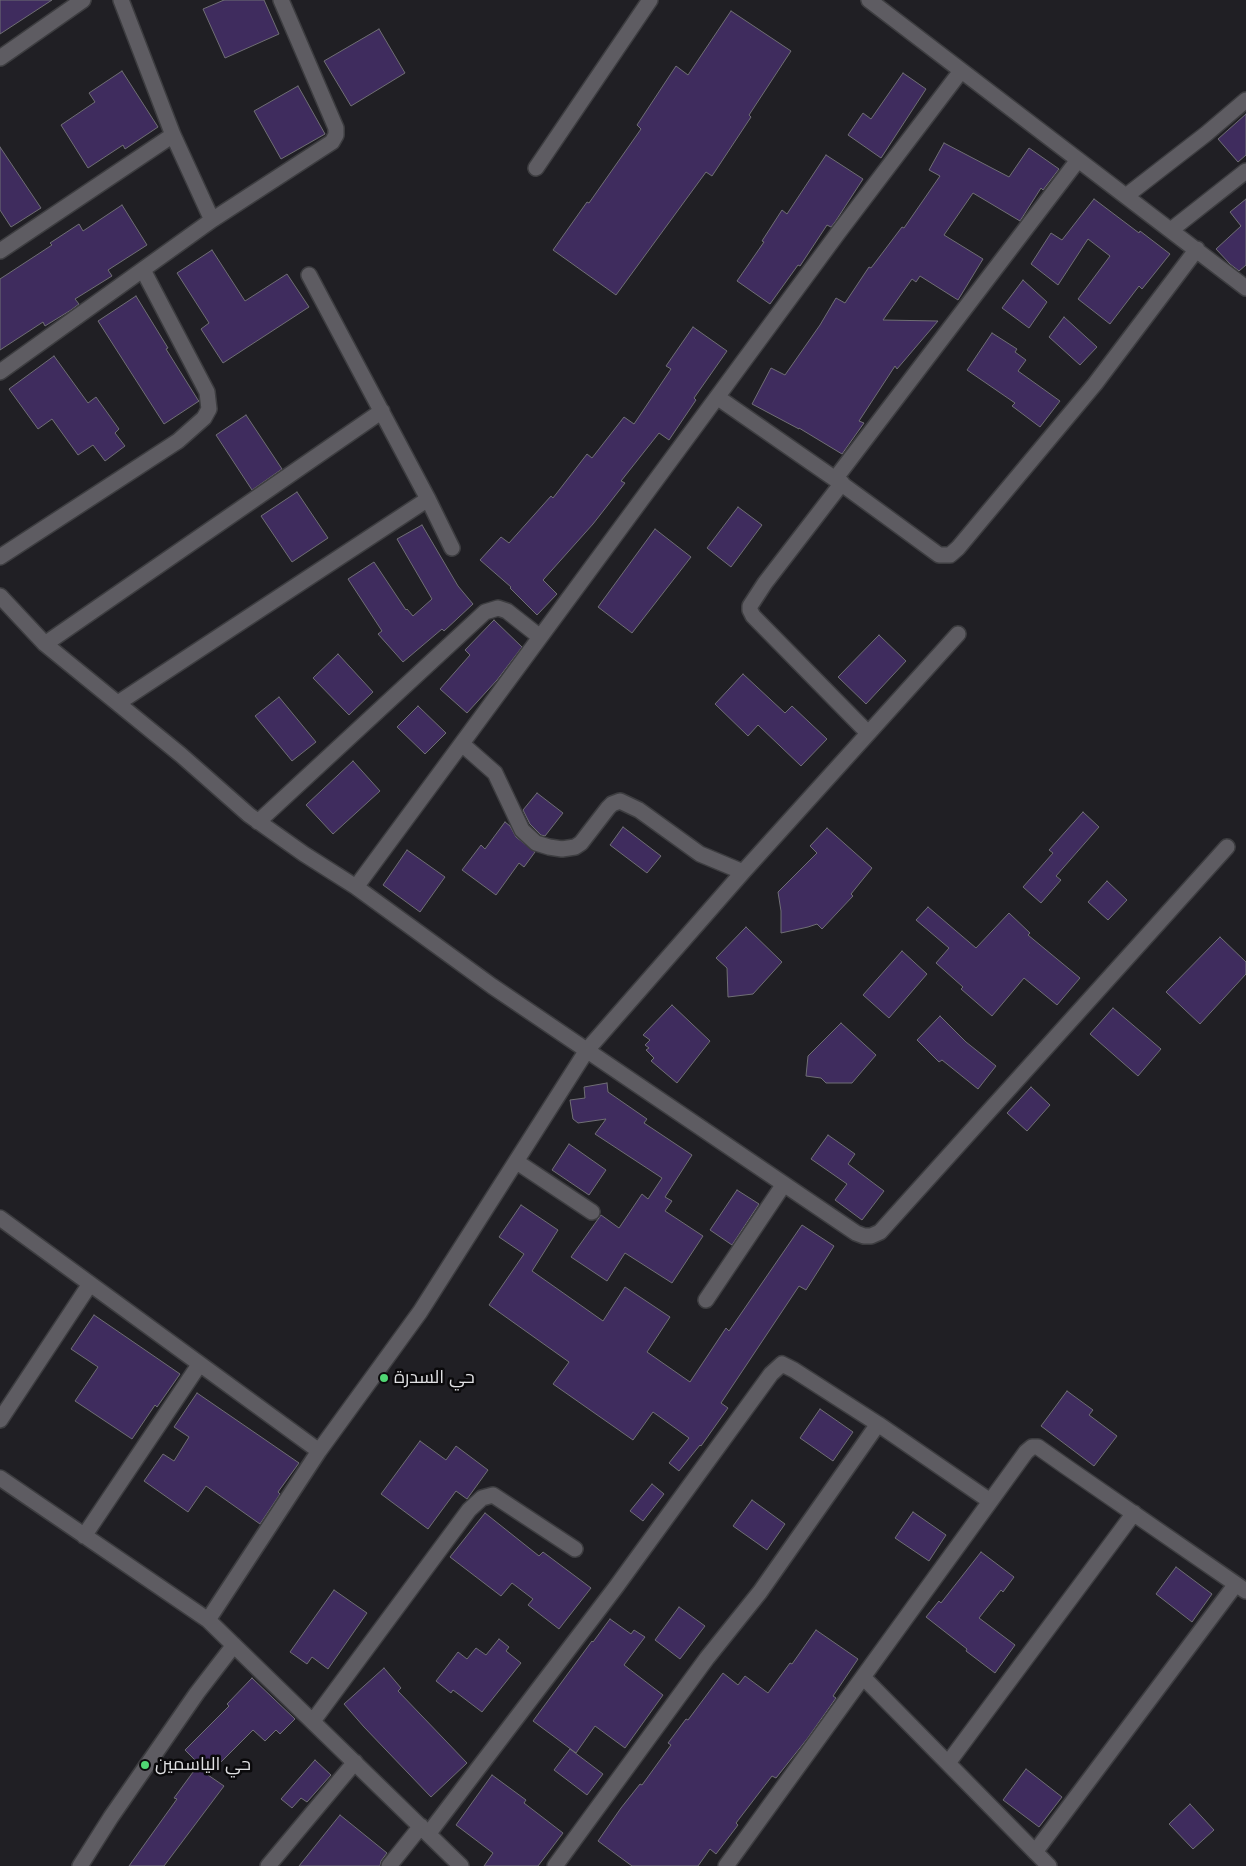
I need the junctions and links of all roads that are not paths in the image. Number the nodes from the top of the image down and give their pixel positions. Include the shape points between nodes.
1 (83, 0) edge
2 (121, 0) edge
3 (280, 0) edge
4 (650, 0) edge
5 (869, 0) edge
6 (0, 58) edge
7 (961, 70) junction
8 (1246, 100) edge
9 (173, 135) junction
10 (1078, 160) junction
11 (536, 168) dead end
12 (1246, 171) edge
13 (1126, 196) junction
14 (212, 220) junction
15 (1171, 230) junction
16 (1197, 249) junction
17 (0, 251) edge
18 (143, 270) junction
19 (310, 275) dead end
20 (1246, 288) edge
21 (0, 372) edge
22 (717, 397) junction
23 (382, 411) junction
24 (838, 481) junction
25 (428, 498) junction
26 (452, 548) dead end
27 (0, 557) edge
28 (0, 596) edge
29 (958, 634) dead end
30 (540, 637) junction
31 (45, 644) junction
32 (118, 703) junction
33 (868, 732) junction
34 (462, 744) junction
35 (258, 822) junction
36 (1227, 847) dead end
37 (743, 872) junction
38 (356, 888) junction
39 (587, 1050) junction
40 (516, 1162) junction
41 (784, 1184) junction
42 (592, 1212) dead end
43 (0, 1218) edge
44 (90, 1284) junction
45 (706, 1300) dead end
46 (199, 1365) junction
47 (0, 1420) edge
48 (878, 1424) junction
49 (318, 1451) junction
50 (0, 1478) edge
51 (990, 1501) junction
52 (1134, 1513) junction
53 (84, 1536) junction
54 (574, 1549) dead end
55 (1241, 1588) edge
56 (208, 1620) junction
57 (234, 1645) junction
58 (863, 1677) junction
59 (313, 1722) junction
60 (355, 1762) junction
61 (948, 1763) junction
62 (425, 1829) junction
63 (1035, 1852) junction
64 (80, 1866) edge
65 (268, 1866) edge
66 (389, 1866) edge
67 (462, 1866) edge
68 (555, 1866) edge
69 (726, 1866) edge
70 (1049, 1866) edge

1 - 6 street
2 - 9 street
3 - 14 street via 336,128 336,135 328,145
4 - 11 street
5 - 7 street
7 - 10 street
7 - 22 street
8 - 13 street
9 - 14 street
9 - 17 street
10 - 13 street
10 - 24 street
12 - 15 street
13 - 15 street
14 - 18 street
15 - 16 street
16 - 20 street
16 - 24 street via 1095,384 950,556 939,555
18 - 21 street
18 - 27 street via 207,392 207,414 178,440
19 - 23 street
22 - 24 street
22 - 30 street
23 - 25 street
23 - 31 street
24 - 33 street via 765,583 750,610
25 - 26 street
25 - 32 street
28 - 31 street
29 - 33 street
30 - 34 street
30 - 35 street via 507,611 498,608 485,612
31 - 32 street
32 - 35 street
33 - 37 street
34 - 37 street via 495,774 522,830 536,843 562,849 575,847 608,808 620,801 639,810 700,854
34 - 38 street
35 - 38 street
36 - 41 street via 880,1232 872,1236 856,1233
37 - 39 street
38 - 39 street
39 - 40 street
39 - 41 street
40 - 42 street
40 - 49 street via 420,1312
41 - 45 street
43 - 44 street
44 - 46 street
44 - 47 street
46 - 49 street
46 - 53 street
48 - 51 street
48 - 62 street via 782,1364 771,1374 632,1565
48 - 68 street via 760,1592 707,1658
49 - 56 street
50 - 53 street
51 - 52 street via 1026,1452 1035,1446
51 - 58 street
52 - 55 street
52 - 61 street
53 - 56 street
54 - 59 street via 493,1496 482,1498 469,1510
55 - 63 street
56 - 57 street
57 - 59 street
57 - 64 street via 197,1692
58 - 61 street
58 - 69 street
59 - 60 street
60 - 62 street
60 - 65 street
61 - 63 street
62 - 66 street
62 - 67 street
63 - 70 street

